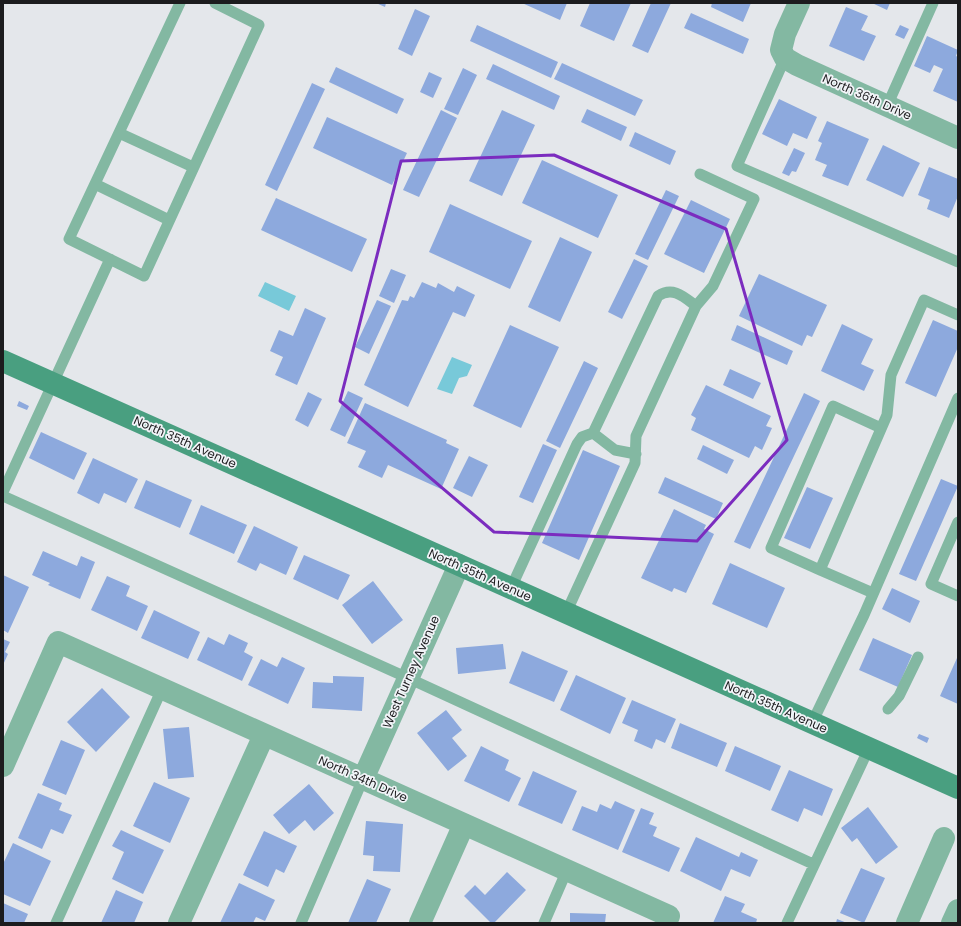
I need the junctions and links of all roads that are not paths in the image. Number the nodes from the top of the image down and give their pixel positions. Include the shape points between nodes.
1 (180, 3) edge
2 (215, 3) edge
3 (799, 3) edge
4 (933, 3) edge
5 (783, 54) junction
6 (887, 106) junction
7 (119, 133) junction
8 (958, 138) edge
9 (194, 167) junction
10 (700, 174) dead end
11 (95, 184) junction
12 (169, 220) junction
13 (110, 259) junction
14 (958, 262) edge
15 (696, 306) junction
16 (958, 315) edge
17 (3, 361) edge
18 (52, 383) junction
19 (958, 398) edge
20 (881, 428) junction
21 (593, 433) junction
22 (636, 454) junction
23 (3, 492) edge
24 (3, 496) edge
25 (958, 522) edge
26 (459, 565) junction
27 (820, 570) junction
28 (511, 588) junction
29 (873, 593) junction
30 (958, 596) edge
31 (566, 613) junction
32 (918, 657) dead end
33 (408, 678) junction
34 (162, 689) junction
35 (888, 709) dead end
36 (812, 723) junction
37 (264, 735) junction
38 (869, 748) junction
39 (3, 766) edge
40 (364, 779) junction
41 (958, 788) edge
42 (464, 824) junction
43 (944, 838) dead end
44 (813, 864) junction
45 (568, 870) junction
46 (958, 910) edge
47 (667, 920) edge
48 (56, 923) edge
49 (179, 923) edge
50 (301, 923) edge
51 (420, 923) edge
52 (544, 923) edge
53 (787, 923) edge
54 (907, 923) edge
55 (952, 923) edge

1 - 7 lane
2 - 9 lane via 259,25
3 - 5 street via 785,34
4 - 6 lane
5 - 6 street, North 36th Drive
5 - 14 lane via 737,166
6 - 8 street, North 36th Drive
7 - 9 lane
7 - 11 lane
9 - 12 lane
10 - 15 lane via 754,199 713,286
11 - 12 lane
11 - 13 lane via 69,239
12 - 13 lane via 144,276
13 - 18 lane
15 - 21 lane via 676,292 664,292 658,296
15 - 22 lane via 636,436
16 - 20 lane via 924,300 891,375 887,415
17 - 18 main road, North 35th Avenue
18 - 23 lane
18 - 26 main road, North 35th Avenue
19 - 29 lane
20 - 27 lane
20 - 27 lane via 833,406 774,541 771,548
21 - 22 lane via 615,450
21 - 28 lane via 582,436 577,444
22 - 31 lane via 635,463
24 - 33 lane
25 - 30 lane via 932,584
26 - 28 main road, North 35th Avenue
26 - 33 street, West Turney Avenue
27 - 29 lane
28 - 31 main road, North 35th Avenue
29 - 36 lane
31 - 36 main road, North 35th Avenue
32 - 35 lane via 899,696
33 - 40 street, West Turney Avenue
33 - 44 lane
34 - 37 street, North 34th Drive
34 - 39 street, North 34th Drive via 58,642
34 - 48 lane
36 - 38 main road, North 35th Avenue
37 - 40 street, North 34th Drive
37 - 49 street
38 - 41 main road, North 35th Avenue
38 - 44 lane
40 - 42 street, North 34th Drive
40 - 50 lane
42 - 45 street, North 34th Drive
42 - 51 street
43 - 54 street
44 - 53 lane
45 - 47 street, North 34th Drive
45 - 52 lane
46 - 55 street

